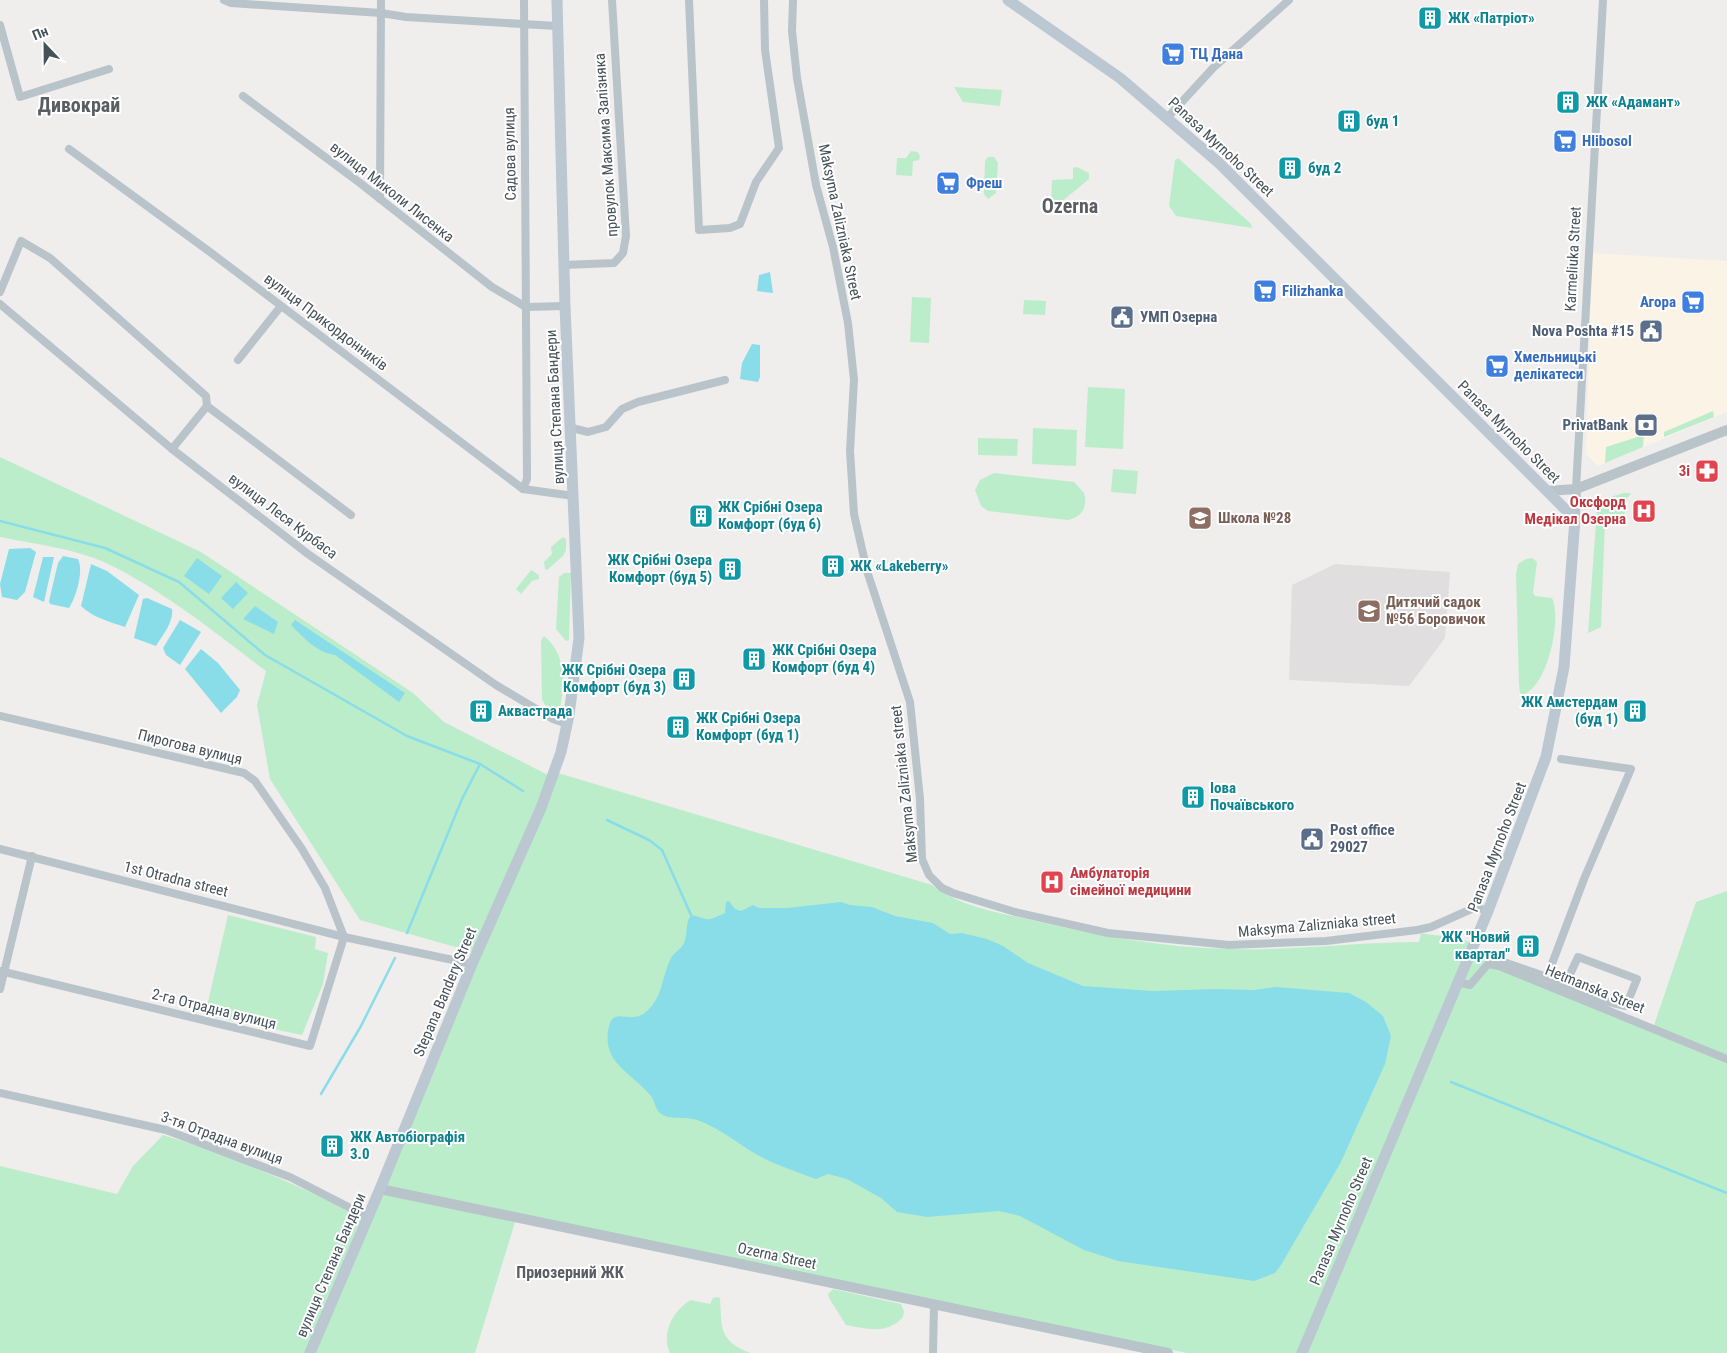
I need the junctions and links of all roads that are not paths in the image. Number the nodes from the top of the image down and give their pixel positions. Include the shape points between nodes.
1 (224, 0) edge
2 (382, 0) edge
3 (524, 0) edge
4 (556, 0) edge
5 (612, 0) edge
6 (689, 0) edge
7 (764, 0) edge
8 (792, 0) edge
9 (1008, 0) edge
10 (1289, 0) edge
11 (1603, 0) edge
12 (381, 13) junction
13 (524, 24) junction
14 (0, 25) edge
15 (556, 26) junction
16 (109, 69) dead end
17 (243, 96) dead end
18 (1168, 117) junction
19 (69, 149) dead end
20 (380, 199) junction
21 (564, 265) junction
22 (0, 292) edge
23 (0, 304) edge
24 (281, 306) junction
25 (565, 306) junction
26 (526, 307) junction
27 (238, 360) dead end
28 (724, 380) dead end
29 (207, 406) junction
30 (572, 428) junction
31 (1727, 430) edge
32 (172, 450) junction
33 (523, 489) junction
34 (1576, 490) junction
35 (1547, 491) junction
36 (574, 496) junction
37 (351, 515) dead end
38 (1575, 519) junction
39 (0, 716) edge
40 (567, 724) junction
41 (1561, 759) dead end
42 (0, 849) edge
43 (32, 856) junction
44 (1488, 911) junction
45 (344, 937) junction
46 (1472, 950) junction
47 (472, 964) junction
48 (2, 971) edge
49 (1546, 977) junction
50 (1458, 982) junction
51 (1565, 985) junction
52 (0, 989) edge
53 (1727, 1059) edge
54 (0, 1093) edge
55 (380, 1189) junction
56 (368, 1217) junction
57 (934, 1304) junction
58 (310, 1353) edge
59 (933, 1353) edge
60 (1168, 1353) edge
61 (1302, 1353) edge

1 - 12 street
2 - 12 street
3 - 13 street, Садова вулиця
4 - 15 main road, вулиця Степана Бандери
5 - 21 street, провулок Максима Залізняка via 626,247 614,263
6 - 7 street via 699,230 730,228 740,224 756,182 779,148 765,50
8 - 44 street, Maksyma Zalizniaka street via 797,78 816,185 833,247 848,323 854,380 850,451 854,514 868,571 910,702 920,799 922,859 929,875 948,890 1015,912 1108,933 1229,946 1362,938 1430,927 1476,906
9 - 18 main road, Panasa Myrnoho Street via 1104,66
10 - 18 street via 1214,68
11 - 34 street, Karmeliuka Street
12 - 13 street
12 - 20 street
13 - 15 street
13 - 26 street, Садова вулиця
14 - 16 street via 20,97
15 - 21 main road, вулиця Степана Бандери
17 - 20 street, вулиця Миколи Лисенка
18 - 35 main road, Panasa Myrnoho Street via 1246,190
19 - 24 street, вулиця Прикордонників
20 - 26 street, вулиця Миколи Лисенка via 492,287
21 - 25 main road, вулиця Степана Бандери
22 - 29 street via 21,241 50,258 206,396
23 - 32 street, вулиця Леся Курбаса
24 - 27 street
24 - 33 street, вулиця Прикордонників
25 - 26 street
25 - 30 main road, вулиця Степана Бандери
26 - 33 street, Садова вулиця via 527,479
28 - 30 street via 622,408 606,427 588,432
29 - 32 street
29 - 37 street
30 - 36 main road, вулиця Степана Бандери
31 - 34 street
32 - 40 street, вулиця Леся Курбаса via 308,554 496,686
33 - 36 street, вулиця Прикордонників
34 - 35 street
34 - 38 street, Karmeliuka Street
35 - 38 main road, Panasa Myrnoho Street
36 - 40 main road, вулиця Степана Бандери via 579,638
38 - 44 main road, Panasa Myrnoho Street via 1565,660 1553,732 1533,796
39 - 45 street, Пирогова вулиця via 244,773 255,781 302,849 325,888
40 - 47 main road, Stepana Bandery Street via 561,752 541,808
41 - 49 street via 1631,769
42 - 43 street, 1st Otradna street
43 - 45 street, 1st Otradna street
43 - 48 street
44 - 46 main road, Panasa Myrnoho Street
45 - 47 street, 1st Otradna street
45 - 48 street, 2-га Отрадна вулиця via 310,1046
46 - 49 street
46 - 50 main road, Panasa Myrnoho Street
47 - 55 main road, Stepana Bandery Street
48 - 52 street
49 - 51 street
50 - 53 street, Hetmanska Street via 1470,984 1488,964 1499,966
50 - 61 main road, Panasa Myrnoho Street
51 - 51 street via 1591,998 1626,1006 1637,979 1578,957
54 - 56 street, 3-тя Отрадна вулиця via 166,1130 290,1177
55 - 56 main road, вулиця Степана Бандери
55 - 57 street, Ozerna Street
56 - 58 main road, вулиця Степана Бандери
57 - 59 street
57 - 60 street, Ozerna Street

